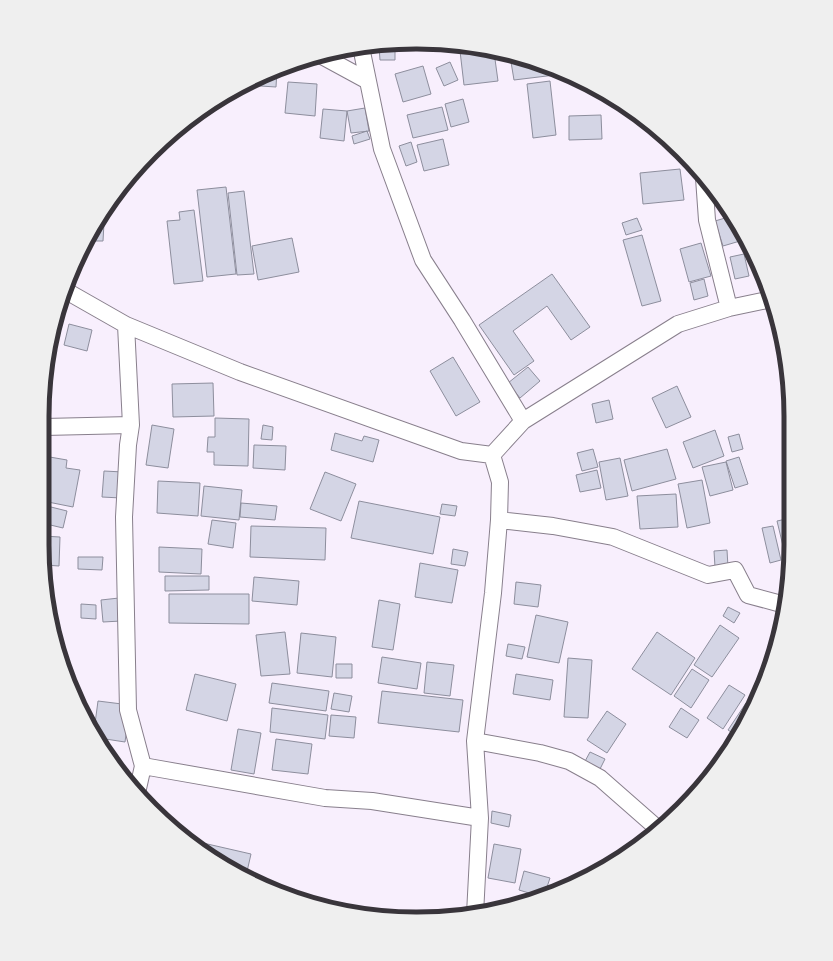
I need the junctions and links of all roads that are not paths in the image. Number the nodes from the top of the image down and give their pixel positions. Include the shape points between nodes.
1 (362, 53) edge
2 (329, 60) edge
3 (368, 81) junction
4 (705, 189) edge
5 (71, 294) edge
6 (765, 301) edge
7 (729, 308) junction
8 (126, 325) junction
9 (523, 421) junction
10 (131, 425) junction
11 (49, 427) edge
12 (492, 455) junction
13 (499, 520) junction
14 (779, 603) edge
15 (475, 741) junction
16 (143, 766) junction
17 (138, 785) edge
18 (480, 818) junction
19 (654, 825) edge
20 (475, 907) edge

1 - 3 street
2 - 3 street
3 - 9 street via 382,149 423,260
4 - 7 street via 707,220
5 - 8 street
6 - 7 street
7 - 9 street via 678,324
8 - 10 street
8 - 12 street via 240,372 461,451
9 - 12 street
10 - 11 street
10 - 16 street via 124,517 128,710
12 - 13 street via 500,482
13 - 14 street via 553,526 613,537 708,576 735,570 748,595
13 - 15 street via 493,594
15 - 18 street
15 - 19 street via 569,761 600,778
16 - 17 street
16 - 18 street via 325,798 372,801
18 - 20 street

